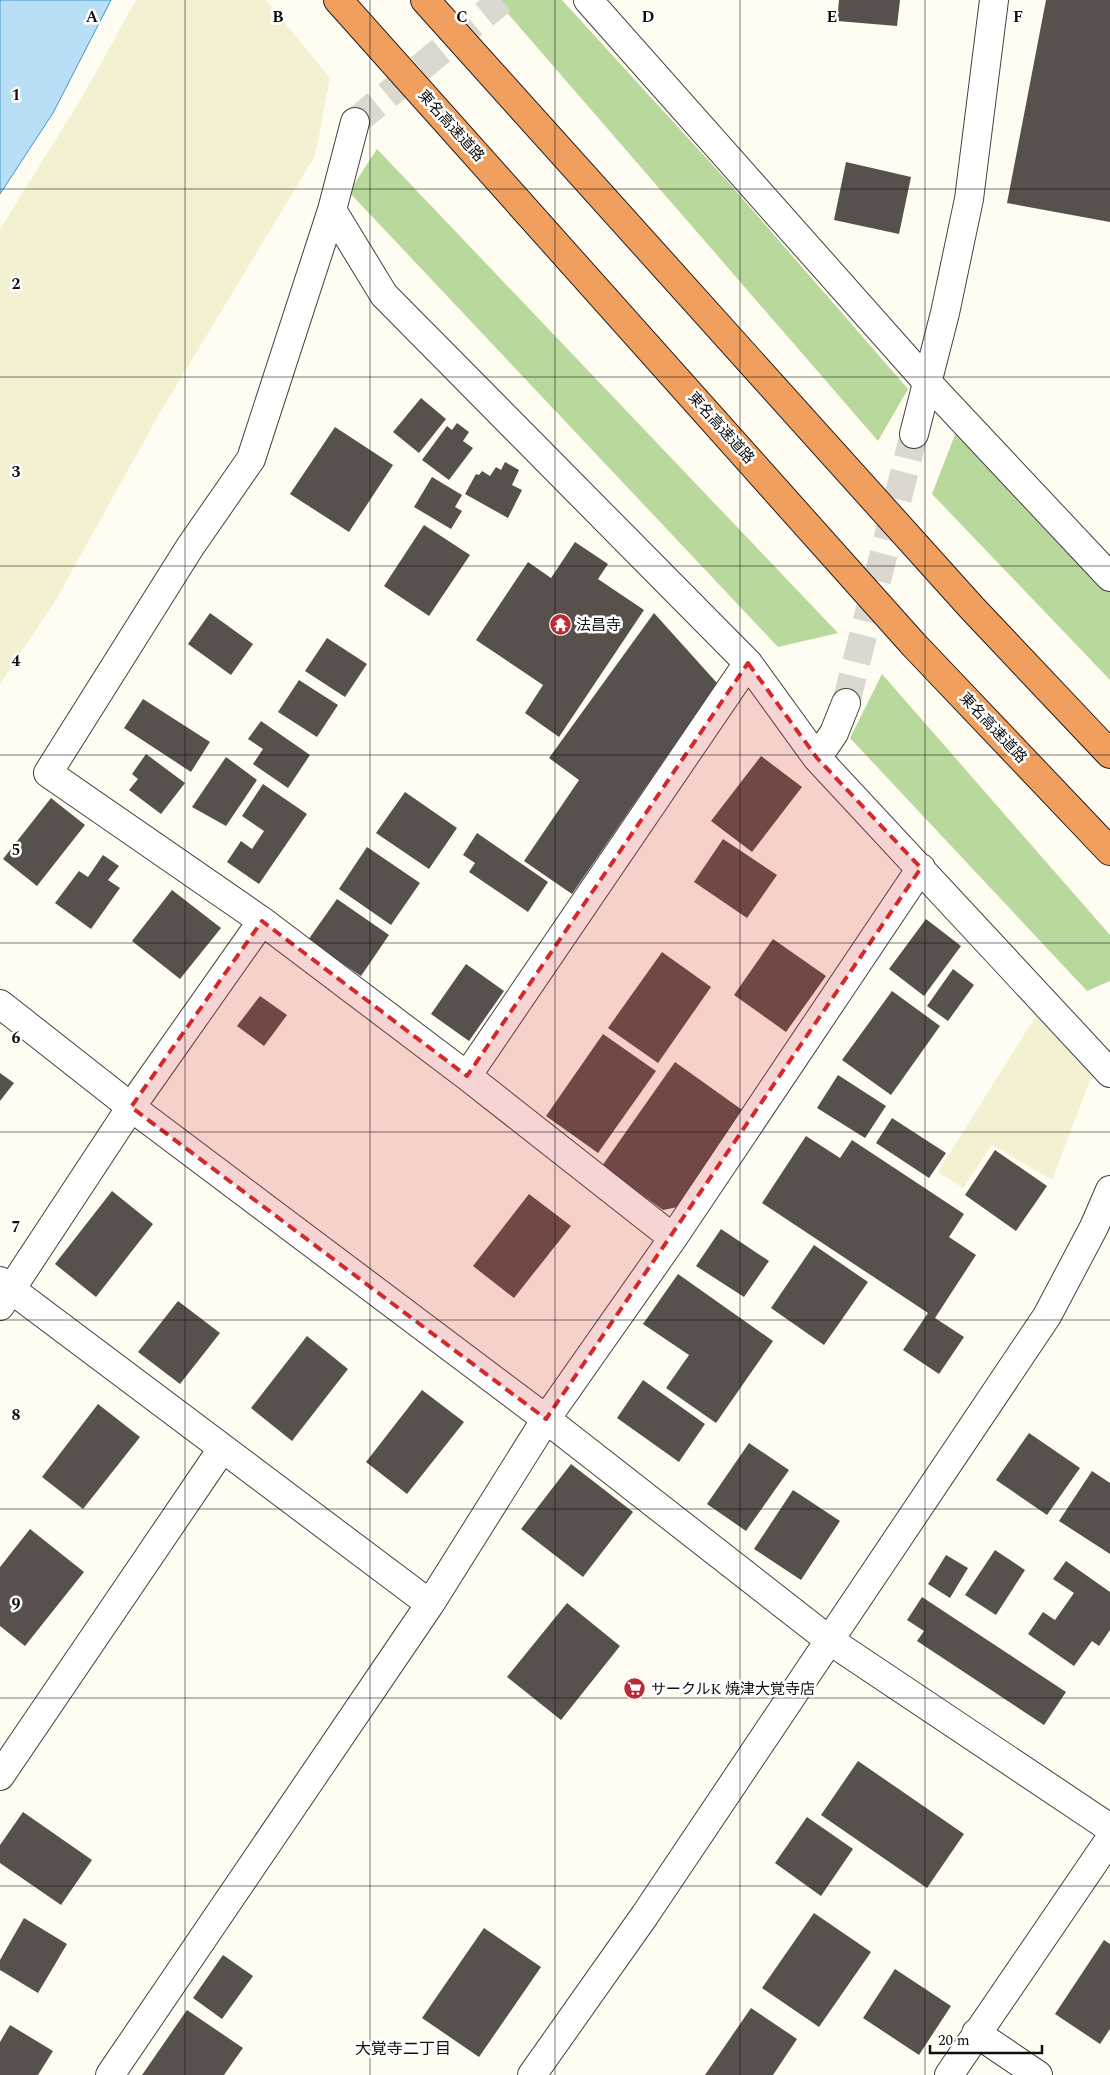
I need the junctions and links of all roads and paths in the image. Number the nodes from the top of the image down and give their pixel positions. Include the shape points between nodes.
1 (338, 0) edge
2 (425, 0) edge
3 (588, 0) edge
4 (994, 0) edge
5 (355, 122) tunnel mouth
6 (332, 210) junction
7 (927, 382) junction
8 (914, 434) tunnel mouth
9 (1110, 577) edge
10 (748, 663) junction
11 (846, 703) tunnel mouth
12 (1110, 754) edge
13 (817, 758) junction
14 (1110, 851) edge
15 (921, 868) junction
16 (262, 921) junction
17 (0, 1004) edge
18 (1110, 1072) edge
19 (468, 1076) junction
20 (131, 1107) junction
21 (1110, 1190) edge
22 (673, 1238) junction
23 (4, 1292) edge
24 (546, 1419) junction
25 (222, 1449) junction
26 (430, 1604) junction
27 (829, 1640) junction
28 (0, 1776) edge
29 (1110, 1828) edge
30 (1110, 1839) edge
31 (976, 2033) junction
32 (110, 2075) edge
33 (532, 2075) edge
34 (949, 2075) edge
35 (1038, 2075) edge

1 - 14 highway, 東名高速道路 via 914,645
2 - 12 highway via 972,608
3 - 7 street
4 - 7 street via 969,199
5 - 6 street
6 - 10 street via 384,295
6 - 16 street via 251,459 190,547 48,773
7 - 8 street
7 - 9 street
10 - 13 street
10 - 19 street
11 - 13 street via 834,733
13 - 15 street
15 - 18 street
15 - 22 street
16 - 19 street
16 - 20 street
17 - 20 street
19 - 22 street
20 - 23 street
20 - 24 street
21 - 27 street via 1047,1316
22 - 24 street
23 - 25 street
24 - 26 street
24 - 27 street
25 - 26 street
25 - 28 street
26 - 32 street
27 - 29 street
27 - 33 street via 645,1915
30 - 31 street
31 - 34 street
31 - 35 street

